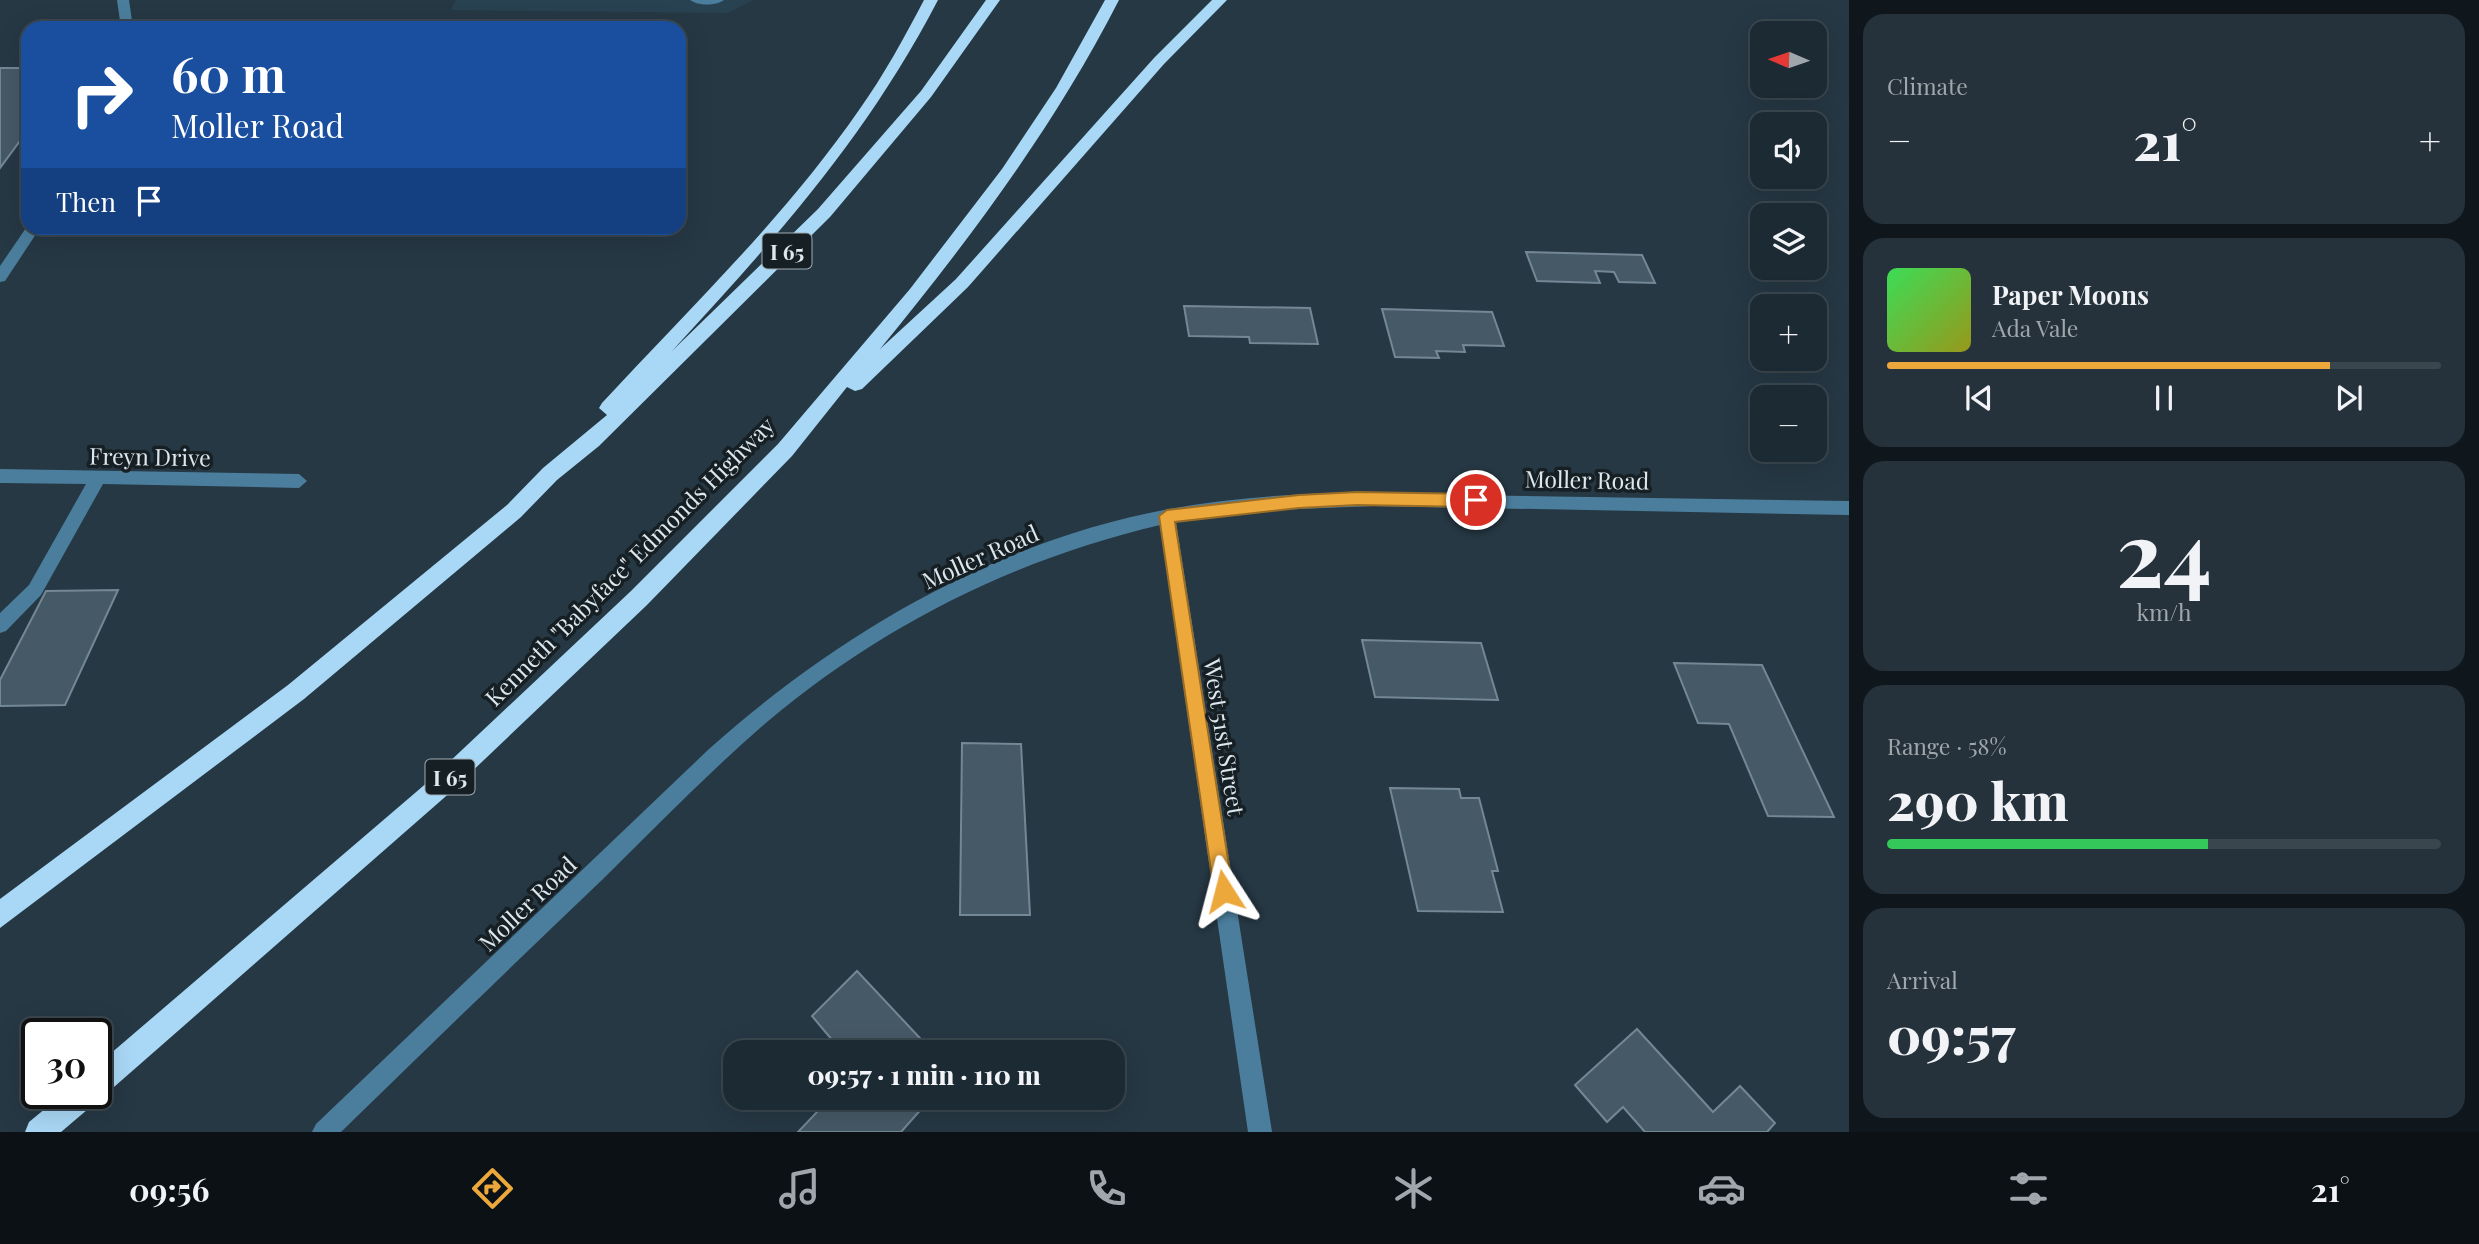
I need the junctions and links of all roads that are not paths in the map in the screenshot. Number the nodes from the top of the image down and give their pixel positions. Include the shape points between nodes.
1 (123, 0) edge
2 (696, 0) edge
3 (718, 0) edge
4 (931, 0) edge
5 (993, 0) edge
6 (1112, 0) edge
7 (1220, 0) edge
8 (126, 21) edge
9 (28, 235) edge
10 (0, 276) edge
11 (785, 450) junction
12 (550, 474) junction
13 (0, 476) edge
14 (98, 478) junction
15 (299, 481) dead end
16 (1849, 508) edge
17 (1167, 516) junction
18 (0, 625) edge
19 (0, 915) edge
20 (112, 1070) edge
21 (66, 1109) edge
22 (39, 1132) edge
23 (324, 1132) edge
24 (1260, 1132) edge

1 - 8 street
2 - 3 street
4 - 12 highway via 886,87 837,155
5 - 12 highway, I 65 via 926,94 824,213 653,384
6 - 11 highway, Kenneth "Babyface" Edmonds Highway / I 65 via 1059,94 966,228
7 - 11 highway via 1159,61 962,283
9 - 10 street
11 - 20 highway, Kenneth "Babyface" Edmonds Highway / I 65 via 639,598 437,789
12 - 19 highway, I 65 via 514,511 296,692
13 - 14 street, Freyn Drive
14 - 15 street, Freyn Drive
14 - 18 street via 35,590
16 - 17 street, Moller Road via 1357,499
17 - 23 street, Moller Road via 1077,540 1007,567 938,599 833,661 765,712 699,772
17 - 24 street, West 51st Street
21 - 22 highway

